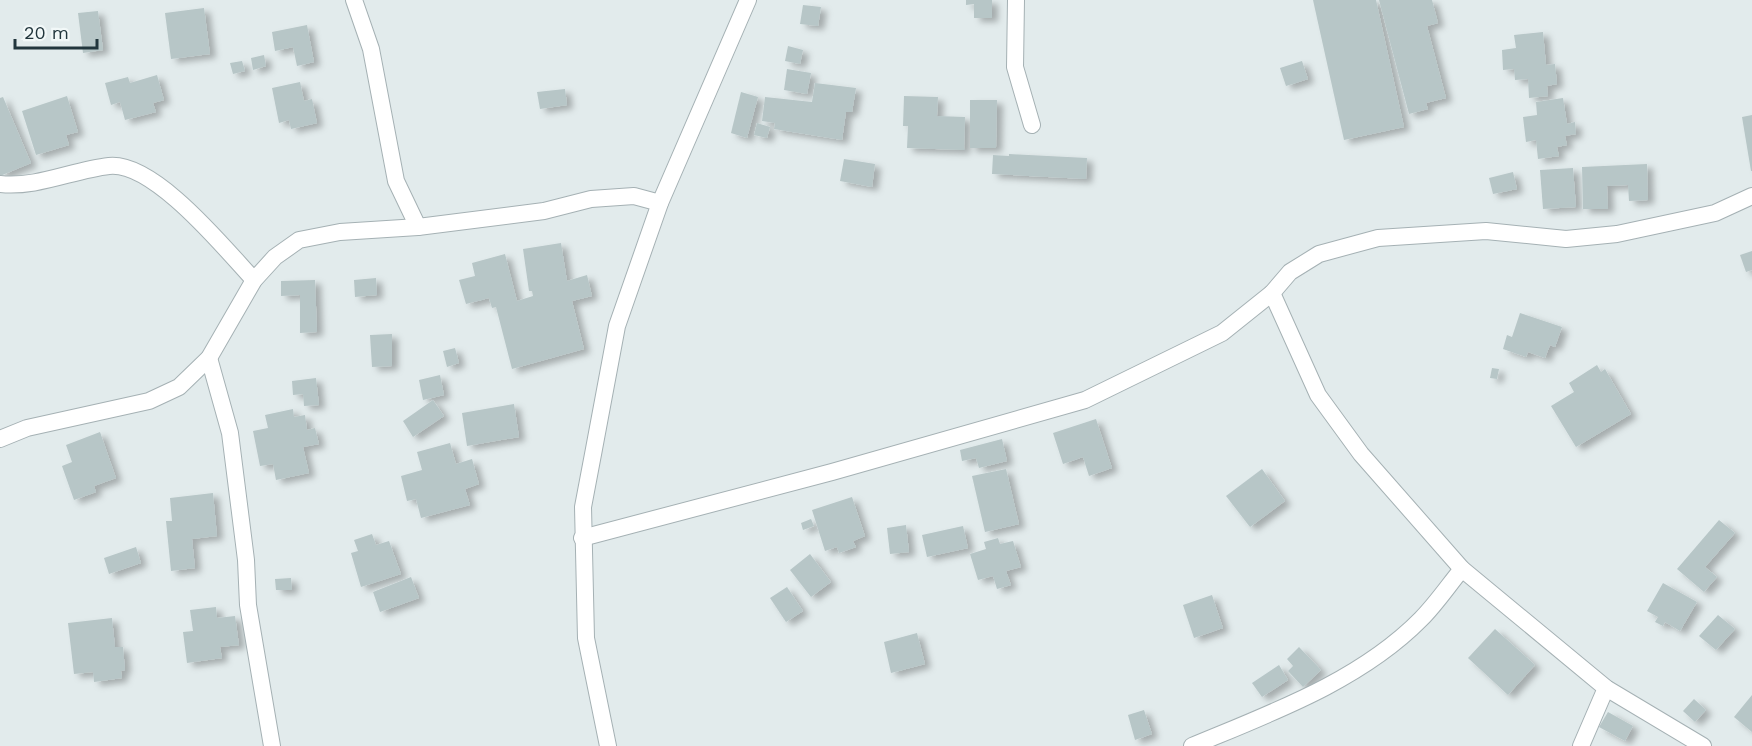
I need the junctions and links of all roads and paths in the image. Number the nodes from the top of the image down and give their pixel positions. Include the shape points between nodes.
1 (354, 0) edge
2 (748, 0) edge
3 (1016, 0) edge
4 (1032, 125) dead end
5 (0, 184) edge
6 (1752, 196) edge
7 (660, 202) junction
8 (418, 227) junction
9 (254, 280) junction
10 (1272, 293) junction
11 (209, 358) junction
12 (0, 439) edge
13 (582, 538) junction
14 (1462, 569) junction
15 (1606, 688) junction
16 (272, 746) edge
17 (608, 746) edge
18 (1192, 746) edge
19 (1581, 746) edge
20 (1704, 746) edge

1 - 8 street via 370,49 396,180
2 - 7 street
3 - 4 street via 1015,67
5 - 9 street via 40,181 111,165 136,170 194,215
6 - 10 street via 1715,213 1617,234 1566,239 1486,231 1378,238 1319,254 1290,272
7 - 8 street via 634,196 591,199 544,211
7 - 13 street via 617,326 583,507
8 - 9 street via 340,232 299,240 275,257
9 - 11 street
10 - 13 street via 1222,333 1085,400
10 - 14 street via 1318,394 1362,454
11 - 12 street via 179,387 149,401 27,428
11 - 16 street via 230,433 248,605
13 - 17 street via 586,638
14 - 15 street
14 - 18 street via 1420,620 1378,654 1329,685
15 - 19 street
15 - 20 street

